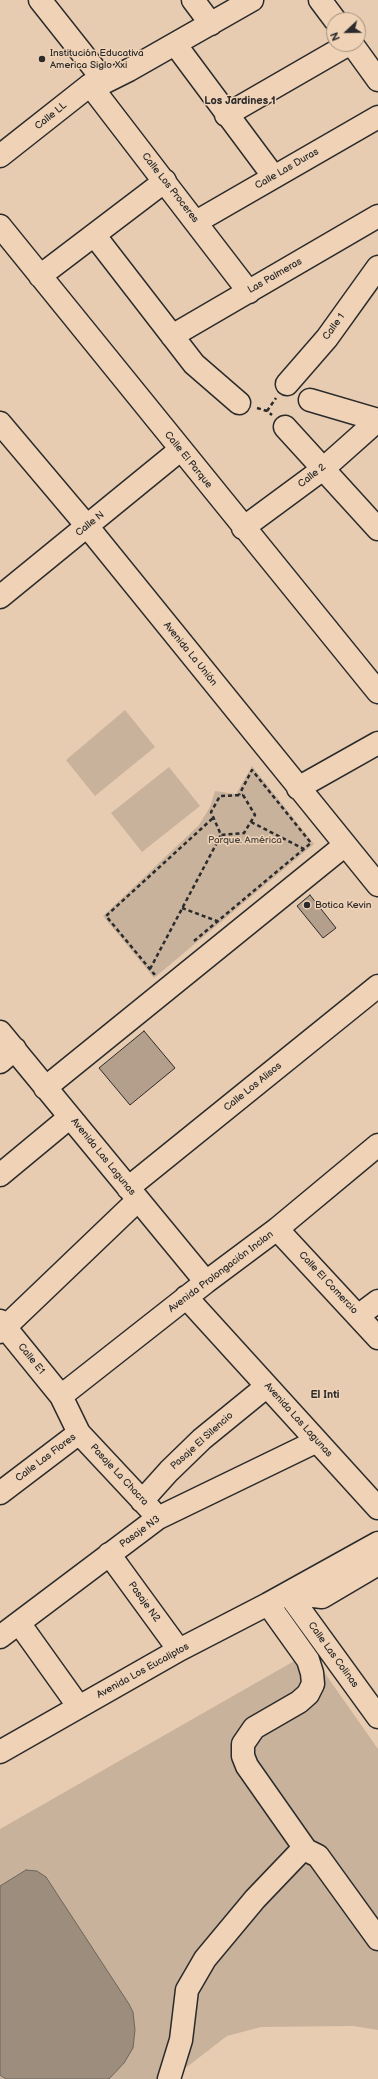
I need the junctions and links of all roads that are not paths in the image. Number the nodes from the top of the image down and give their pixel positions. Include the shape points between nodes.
1 (40, 0) edge
2 (193, 0) edge
3 (252, 0) edge
4 (320, 0) edge
5 (329, 12) edge
6 (211, 24) junction
7 (175, 44) junction
8 (335, 52) edge
9 (358, 52) edge
10 (377, 76) edge
11 (97, 83) junction
12 (226, 115) junction
13 (378, 117) edge
14 (0, 156) edge
15 (274, 177) junction
16 (165, 181) junction
17 (378, 216) edge
18 (196, 222) junction
19 (0, 226) edge
20 (95, 236) junction
21 (378, 267) edge
22 (40, 276) junction
23 (249, 292) junction
24 (172, 336) junction
25 (287, 384) dead end
26 (310, 400) dead end
27 (239, 403) dead end
28 (378, 420) edge
29 (0, 424) edge
30 (285, 427) dead end
31 (180, 450) junction
32 (323, 469) junction
33 (87, 526) junction
34 (243, 528) junction
35 (378, 529) edge
36 (0, 597) edge
37 (378, 692) edge
38 (378, 744) edge
39 (298, 788) junction
40 (345, 846) junction
41 (378, 885) edge
42 (378, 986) edge
43 (0, 1032) edge
44 (7, 1056) edge
45 (45, 1088) junction
46 (70, 1117) junction
47 (378, 1145) edge
48 (0, 1176) edge
49 (133, 1194) junction
50 (277, 1229) junction
51 (206, 1282) junction
52 (186, 1297) junction
53 (378, 1301) edge
54 (358, 1316) junction
55 (2, 1327) edge
56 (378, 1338) edge
57 (267, 1386) junction
58 (61, 1396) junction
59 (79, 1432) junction
60 (317, 1441) junction
61 (0, 1492) edge
62 (142, 1500) junction
63 (378, 1508) edge
64 (158, 1518) junction
65 (378, 1543) edge
66 (109, 1554) junction
67 (378, 1564) edge
68 (288, 1593) junction
69 (268, 1604) junction
70 (19, 1623) junction
71 (0, 1637) edge
72 (179, 1650) junction
73 (79, 1707) junction
74 (378, 1717) edge
75 (0, 1752) edge
76 (306, 1850) junction
77 (378, 1939) edge
78 (169, 2079) edge

1 - 11 street, Calle Los Proceres
2 - 6 street
3 - 6 street, Calle LL
4 - 5 street
6 - 7 street, Calle LL
7 - 11 street, Calle LL
7 - 12 street
8 - 12 street
9 - 10 street
11 - 14 street, Calle LL
11 - 16 street, Calle Los Proceres
12 - 15 street
13 - 15 street, Calle Las Duras
15 - 18 street, Calle Las Duras
16 - 18 street, Calle Los Proceres
16 - 20 street
17 - 23 street, Las Palmeras
18 - 23 street, Calle Los Proceres
19 - 22 street, Calle El Parque
20 - 22 street
20 - 24 street
21 - 25 street, Calle 1 via 327,338
22 - 31 street, Calle El Parque
23 - 24 street, Las Palmeras
24 - 27 street via 194,364
26 - 28 street
28 - 32 street, Calle 2
29 - 33 street, Avenida La Unión
30 - 32 street
31 - 33 street, Calle N
31 - 34 street, Calle El Parque
32 - 34 street, Calle 2
32 - 35 street
33 - 36 street, Calle N
33 - 39 street, Avenida La Unión
34 - 37 street, Calle El Parque
38 - 39 street
39 - 40 street, Avenida La Unión
40 - 41 street, Avenida La Unión
40 - 45 street
42 - 49 street, Calle Los Alisos
43 - 44 street, Avenida Las Lagunas
44 - 45 street, Avenida Las Lagunas
45 - 46 street, Avenida Las Lagunas
46 - 48 street
46 - 49 street, Avenida Las Lagunas
47 - 50 street, Avenida Prolongación Inclan
49 - 51 street, Avenida Las Lagunas
49 - 55 street, Calle Los Alisos
50 - 51 street, Avenida Prolongación Inclan
50 - 54 street, Calle El Comercio
51 - 52 street, Avenida Prolongación Inclan
52 - 57 street, Avenida Las Lagunas
52 - 58 street, Avenida Prolongación Inclan
53 - 54 street
54 - 56 street, Calle El Comercio
55 - 58 street, Calle E1
57 - 60 street, Avenida Las Lagunas
57 - 62 street, Pasaje El Silencio via 202,1439
58 - 59 street, Calle Las Flores
59 - 61 street, Calle Las Flores
59 - 62 street, Pasaje La Chacra
60 - 63 street, Avenida Las Lagunas
60 - 64 street, Pasaje N3
62 - 64 street, Pasaje La Chacra
64 - 66 street, Pasaje N3
65 - 68 street, Avenida Los Eucaliptos
66 - 70 street, Pasaje N3
66 - 72 street, Pasaje N2
67 - 68 street via 322,1597
68 - 69 street, Avenida Los Eucaliptos
68 - 74 street, Calle Las Colinas
69 - 72 street, Avenida Los Eucaliptos
69 - 76 street via 308,1660 313,1684 308,1694 299,1702 254,1728 243,1744 243,1756
70 - 71 street, Pasaje N3
70 - 73 street
72 - 73 street, Avenida Los Eucaliptos
73 - 75 street, Avenida Los Eucaliptos
76 - 77 street via 318,1856
76 - 78 street via 293,1858 255,1899 205,1959 187,1990 181,2040

